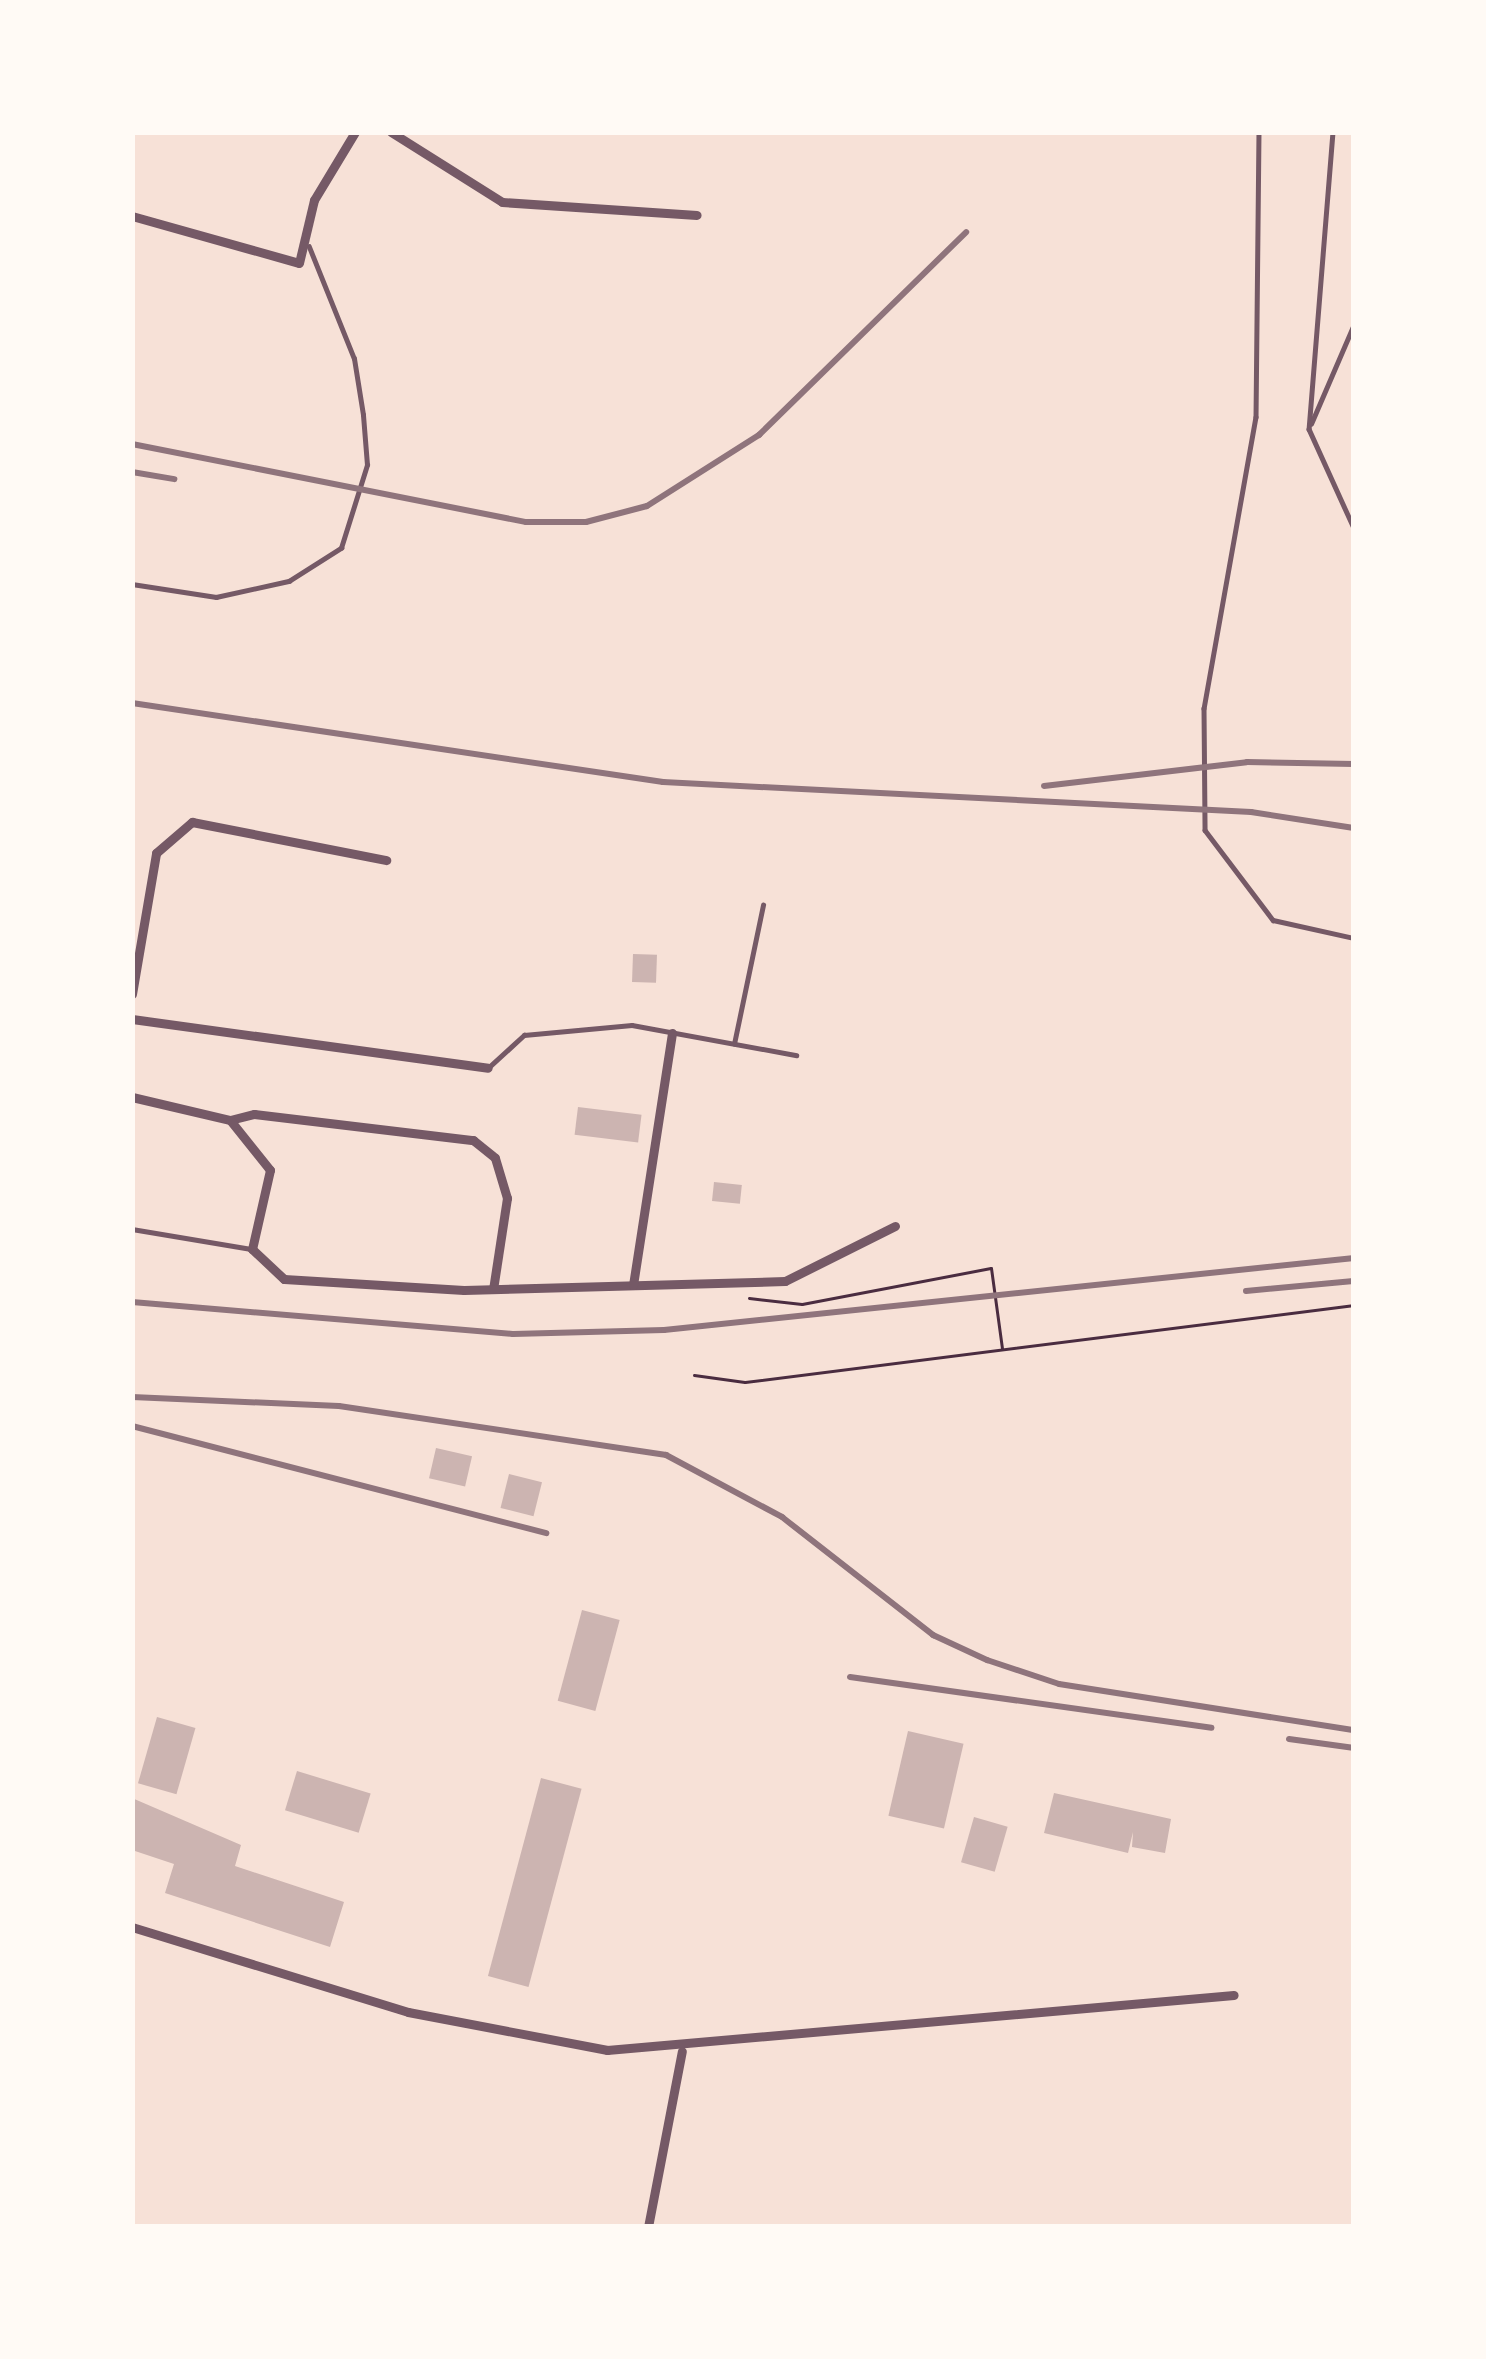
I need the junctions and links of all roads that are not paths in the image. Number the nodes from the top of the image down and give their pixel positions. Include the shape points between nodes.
1 (356, 132) edge
2 (391, 132) edge
3 (1259, 132) edge
4 (1333, 132) edge
5 (697, 215) dead end
6 (132, 216) edge
7 (309, 247) junction
8 (1354, 324) edge
9 (1309, 429) junction
10 (1354, 528) edge
11 (132, 584) edge
12 (386, 860) dead end
13 (763, 905) dead end
14 (1354, 938) edge
15 (132, 994) edge
16 (132, 1019) edge
17 (672, 1033) junction
18 (734, 1044) junction
19 (796, 1054) dead end
20 (488, 1068) joint
21 (132, 1097) edge
22 (230, 1120) junction
23 (896, 1226) dead end
24 (132, 1229) edge
25 (252, 1250) junction
26 (634, 1285) junction
27 (493, 1289) junction
28 (132, 1927) edge
29 (1234, 1995) dead end
30 (682, 2051) junction
31 (648, 2227) edge

1 - 7 street via 314,200
2 - 5 street via 502,202
3 - 14 lane via 1256,416 1204,708 1205,830 1273,920
4 - 9 lane
6 - 7 street via 281,263 298,263
7 - 11 lane via 354,359 363,415 368,464 341,548 289,581 217,597
8 - 9 lane
9 - 10 lane
12 - 15 street via 192,822 156,853
13 - 18 lane
16 - 20 street
17 - 18 lane
17 - 20 lane via 632,1025 524,1035
17 - 26 street
18 - 19 lane
21 - 22 street
22 - 25 street via 270,1170
22 - 27 street via 473,1140 495,1158 508,1198
23 - 26 street via 785,1281
24 - 25 lane
25 - 27 street via 284,1279
26 - 27 street
28 - 30 street via 408,2012 607,2050
29 - 30 street
30 - 31 street

